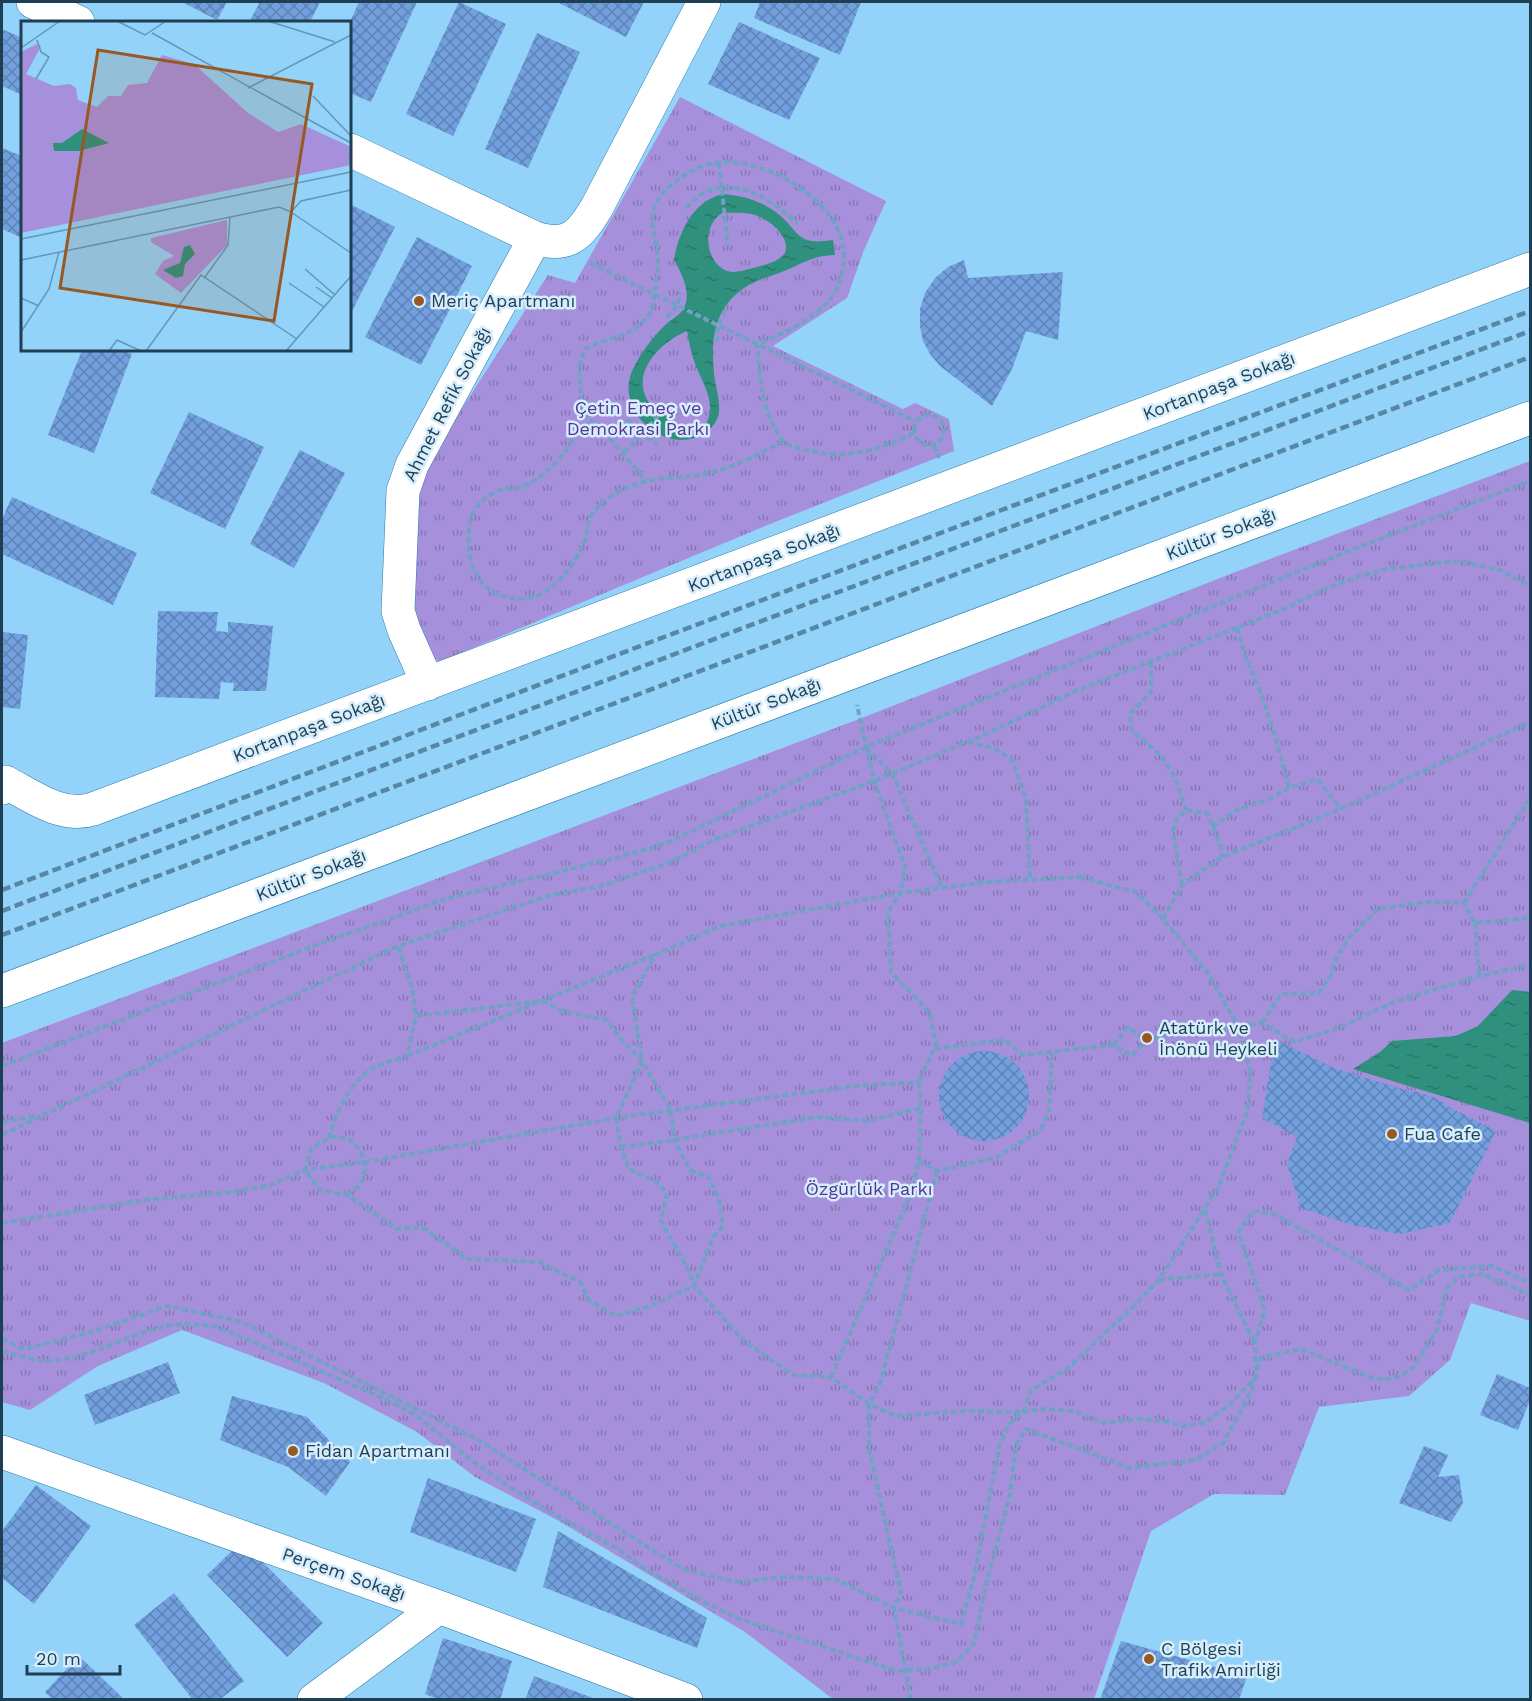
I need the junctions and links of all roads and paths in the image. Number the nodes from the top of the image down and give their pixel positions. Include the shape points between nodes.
1 (33, 2) edge
2 (704, 2) edge
3 (76, 21) edge
4 (351, 150) edge
5 (719, 163) junction
6 (721, 191) junction
7 (686, 208) dead end
8 (797, 224) dead end
9 (541, 240) junction
10 (728, 246) dead end
11 (1530, 269) edge
12 (680, 292) dead end
13 (655, 296) junction
14 (678, 307) junction
15 (726, 309) dead end
16 (666, 317) dead end
17 (717, 325) junction
18 (717, 342) dead end
19 (757, 345) junction
20 (670, 403) dead end
21 (583, 414) junction
22 (1530, 418) edge
23 (627, 419) dead end
24 (915, 421) junction
25 (914, 433) junction
26 (641, 434) junction
27 (783, 441) junction
28 (658, 444) dead end
29 (624, 453) junction
30 (646, 481) junction
31 (1530, 481) edge
32 (1530, 586) edge
33 (1237, 627) junction
34 (1151, 662) junction
35 (850, 672) junction
36 (428, 684) junction
37 (1530, 722) edge
38 (968, 742) junction
39 (866, 747) junction
40 (892, 773) junction
41 (874, 781) junction
42 (3, 784) edge
43 (1289, 788) junction
44 (1530, 798) edge
45 (1341, 809) junction
46 (1186, 810) junction
47 (1212, 827) junction
48 (1222, 857) junction
49 (1030, 879) junction
50 (1182, 885) junction
51 (942, 888) junction
52 (901, 893) junction
53 (1464, 903) junction
54 (1530, 918) edge
55 (1163, 919) junction
56 (1475, 923) junction
57 (398, 946) junction
58 (655, 955) junction
59 (1530, 965) edge
60 (1479, 976) junction
61 (2, 991) edge
62 (542, 1001) junction
63 (416, 1016) junction
64 (1262, 1023) junction
65 (1238, 1026) junction
66 (1146, 1039) junction
67 (1113, 1045) junction
68 (934, 1049) junction
69 (1052, 1052) junction
70 (407, 1056) junction
71 (642, 1061) junction
72 (2, 1066) edge
73 (919, 1082) junction
74 (921, 1108) junction
75 (671, 1111) junction
76 (44, 1115) junction
77 (616, 1118) junction
78 (2, 1122) edge
79 (2, 1135) edge
80 (329, 1138) junction
81 (674, 1140) junction
82 (621, 1147) junction
83 (919, 1160) junction
84 (365, 1162) junction
85 (305, 1170) junction
86 (937, 1171) junction
87 (346, 1195) junction
88 (1204, 1209) junction
89 (2, 1223) edge
90 (1221, 1274) junction
91 (1159, 1280) junction
92 (1530, 1282) edge
93 (694, 1286) junction
94 (1530, 1295) edge
95 (2, 1340) edge
96 (1255, 1343) junction
97 (2, 1352) edge
98 (831, 1377) junction
99 (1256, 1377) junction
100 (869, 1404) junction
101 (1023, 1412) junction
102 (2, 1452) edge
103 (439, 1608) junction
104 (894, 1608) junction
105 (906, 1671) junction
106 (314, 1700) edge
107 (686, 1700) edge
108 (912, 1700) edge

1 - 3 street
2 - 9 street via 586,225 567,240
4 - 9 street
5 - 6 path
5 - 13 path via 684,175 656,202 652,217 658,252
5 - 19 path via 760,166 797,186 830,215 844,247 840,281 832,296 805,320
6 - 7 path via 705,192
6 - 8 path via 748,191 763,196
6 - 10 path
9 - 13 path
9 - 36 street, Ahmet Refik Sokağı via 412,465 404,486 398,610
11 - 36 street, Kortanpaşa Sokağı
12 - 14 path
13 - 14 path
13 - 21 path via 651,314 627,335 585,349 580,365
14 - 16 path
14 - 17 path
15 - 17 path
17 - 18 path
17 - 19 path
19 - 24 path
19 - 27 path via 762,397
20 - 26 path
21 - 29 path
21 - 30 path via 567,449 545,472 517,488 492,494 474,512 469,524 469,551 477,576 486,587 510,599 537,596 549,590 577,557 591,515 623,489
22 - 35 street, Kültür Sokağı
23 - 26 path
24 - 25 path
24 - 25 path via 926,414 934,415 945,432 934,445 917,441
25 - 27 path via 857,454 819,453
26 - 28 path
26 - 29 path
27 - 30 path via 725,468
29 - 30 path
31 - 39 path
32 - 33 path via 1500,570 1458,561 1386,569 1322,590
33 - 34 path
33 - 43 path
34 - 38 path via 1078,690
34 - 46 path via 1151,692 1130,714 1132,732 1154,747 1175,776
35 - 39 path
35 - 61 street, Kültür Sokağı
36 - 42 street, Kortanpaşa Sokağı via 82,812 61,810
37 - 45 path
38 - 40 path
38 - 49 path via 994,748 1012,760 1026,798
39 - 40 path
39 - 41 path
39 - 72 path via 667,843 449,898
40 - 41 path
40 - 51 path
41 - 52 path via 905,866
41 - 57 path via 716,839 669,863 597,887 548,896
43 - 45 path via 1317,779
43 - 47 path via 1237,810
44 - 53 path
45 - 48 path
46 - 47 path via 1208,814
46 - 50 path via 1176,820 1173,831
47 - 48 path
48 - 50 path
49 - 51 path
49 - 55 path via 1080,877 1136,892
50 - 55 path
51 - 52 path
52 - 58 path via 720,926
52 - 68 path via 888,912 891,972 930,1013
53 - 56 path
53 - 64 path via 1425,902 1378,909 1347,940 1319,993 1281,994
54 - 56 path
55 - 65 path via 1208,973
56 - 60 path
57 - 63 path via 412,988
57 - 76 path
58 - 62 path
58 - 71 path via 632,997
59 - 60 path
60 - 64 path via 1394,1002 1336,1029 1295,1042
62 - 63 path
62 - 70 path
62 - 71 path via 565,1011 607,1020
63 - 70 path
64 - 65 path
65 - 66 path
65 - 88 path via 1250,1070 1248,1109 1218,1188
66 - 67 path via 1131,1056
66 - 67 path via 1128,1027
67 - 69 path
68 - 69 path via 1005,1040 1023,1055
68 - 73 path
69 - 86 path via 1049,1111 1041,1130 995,1158
70 - 80 path via 373,1068 349,1091
71 - 75 path
71 - 77 path
73 - 74 path
73 - 75 path via 855,1086
74 - 81 path via 868,1121 817,1117
74 - 83 path
75 - 77 path
75 - 81 path
76 - 78 path
76 - 79 path
77 - 82 path
77 - 84 path
80 - 84 path via 347,1139 361,1150
80 - 85 path via 311,1149
81 - 82 path
81 - 93 path via 690,1170 709,1177 719,1199 723,1226 713,1237
82 - 93 path via 629,1168 656,1182 667,1193 661,1221
83 - 86 path
83 - 98 path via 910,1196
84 - 85 path
84 - 87 path via 361,1185
85 - 87 path via 320,1190
85 - 89 path via 270,1185 233,1192 145,1200
86 - 100 path via 880,1384
87 - 93 path via 397,1230 422,1227 467,1259 539,1262 580,1282 590,1301 616,1316 648,1307
88 - 90 path
88 - 91 path
90 - 91 path
90 - 96 path
91 - 101 path via 1067,1369 1031,1390
92 - 96 path via 1492,1266 1439,1270 1409,1290 1274,1214 1253,1211 1238,1232 1264,1310
93 - 98 path via 744,1341 793,1375
94 - 99 path via 1482,1274 1458,1277 1447,1288 1437,1330 1414,1367 1401,1376 1383,1380 1371,1377 1301,1349 1261,1358
95 - 104 path via 24,1350 168,1306 242,1322 475,1438 683,1569 735,1582 786,1577 835,1580
96 - 99 path
97 - 105 path via 46,1361 80,1356 173,1325 218,1327 416,1414 471,1461 513,1489 736,1618
98 - 100 path
99 - 101 path via 1229,1405 1204,1423 1184,1426 1138,1419 1104,1423 1074,1411
99 - 105 path via 1223,1443 1195,1460 1130,1468 1026,1429 1016,1445 1010,1494 974,1643 957,1662
100 - 101 path via 896,1416
100 - 104 path via 869,1448 901,1593
101 - 104 path via 1009,1424 999,1447 974,1578 961,1624
102 - 103 street, Perçem Sokağı
103 - 106 street
103 - 107 street, Perçem Sokağı
104 - 105 path
105 - 108 path

